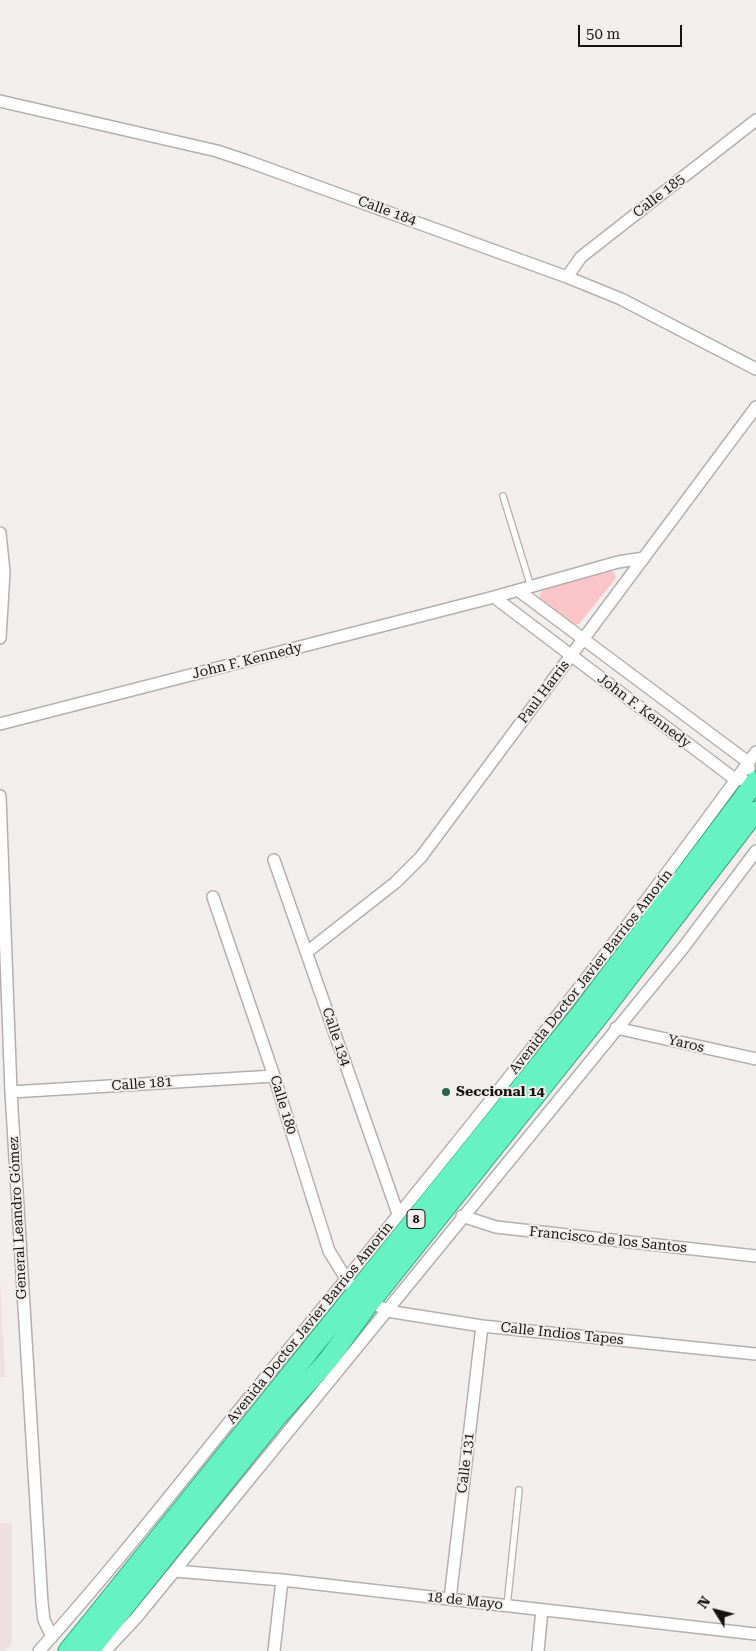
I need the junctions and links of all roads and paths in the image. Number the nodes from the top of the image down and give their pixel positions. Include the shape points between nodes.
1 (0, 101) edge
2 (756, 120) edge
3 (567, 277) junction
4 (756, 369) edge
5 (756, 407) edge
6 (503, 496) dead end
7 (0, 533) edge
8 (644, 558) junction
9 (531, 587) junction
10 (519, 591) junction
11 (494, 597) junction
12 (0, 638) edge
13 (584, 639) junction
14 (571, 656) junction
15 (0, 724) edge
16 (756, 752) edge
17 (748, 762) junction
18 (736, 780) junction
19 (754, 781) edge
20 (0, 796) edge
21 (756, 811) edge
22 (756, 850) edge
23 (274, 860) dead end
24 (213, 897) dead end
25 (307, 952) junction
26 (616, 1028) junction
27 (756, 1060) edge
28 (274, 1076) junction
29 (11, 1092) junction
30 (398, 1214) junction
31 (462, 1216) junction
32 (756, 1256) edge
33 (365, 1296) junction
34 (482, 1326) junction
35 (756, 1354) edge
36 (519, 1490) dead end
37 (175, 1571) junction
38 (282, 1580) junction
39 (450, 1599) junction
40 (507, 1606) junction
41 (542, 1610) junction
42 (756, 1634) edge
43 (52, 1637) junction
44 (39, 1651) edge
45 (68, 1651) edge
46 (89, 1651) edge
47 (105, 1651) edge
48 (274, 1651) edge
49 (538, 1651) edge

1 - 3 street, Calle 184 via 217,151
2 - 3 street, Calle 185 via 581,257
3 - 4 street, Calle 184 via 621,298
5 - 8 street, Paul Harris
6 - 9 lane
7 - 12 street via 4,587
8 - 9 street, John F. Kennedy via 618,562
8 - 13 street, Paul Harris
9 - 10 street, John F. Kennedy
10 - 11 street, John F. Kennedy
10 - 13 street, John F. Kennedy
11 - 14 street, John F. Kennedy
11 - 15 street, John F. Kennedy
13 - 14 street, Paul Harris
13 - 17 street, John F. Kennedy
14 - 18 street, John F. Kennedy
14 - 25 street, Paul Harris via 421,857 396,882
16 - 17 street, Avenida Doctor Javier Barrios Amorín
17 - 18 street, Avenida Doctor Javier Barrios Amorín
17 - 19 street
18 - 19 street
18 - 30 street, Avenida Doctor Javier Barrios Amorín via 653,893
19 - 33 highway, Avenida Doctor Javier Barrios Amorín / 8
20 - 29 street, General Leandro Gómez
21 - 33 highway, Avenida Doctor Javier Barrios Amorín / 8 via 595,1021
22 - 26 street, Avenida Doctor Javier Barrios Amorín via 683,948
23 - 25 street, Calle 134
24 - 28 street, Calle 180
25 - 30 street, Calle 134
26 - 27 street, Yaros
26 - 31 street, Avenida Doctor Javier Barrios Amorín
28 - 29 street, Calle 181
28 - 33 street, Calle 180 via 329,1252
29 - 43 street, General Leandro Gómez via 42,1603 44,1620
30 - 33 street, Avenida Doctor Javier Barrios Amorín
31 - 32 street, Francisco de los Santos via 496,1228
31 - 33 street, Avenida Doctor Javier Barrios Amorín
33 - 34 street, Calle Indios Tapes
33 - 37 street, Avenida Doctor Javier Barrios Amorín
33 - 43 street, Avenida Doctor Javier Barrios Amorín
33 - 45 highway, Avenida Doctor Javier Barrios Amorín / 8
33 - 46 highway, Avenida Doctor Javier Barrios Amorín / 8 via 328,1360 277,1417
34 - 35 street, Calle Indios Tapes
34 - 39 street, Calle 131
36 - 40 lane
37 - 38 street, 18 de Mayo
37 - 47 street, Avenida Doctor Javier Barrios Amorín via 126,1631
38 - 39 street, 18 de Mayo
38 - 48 street
39 - 40 street, 18 de Mayo
40 - 41 street, 18 de Mayo
41 - 42 street, 18 de Mayo
41 - 49 street
43 - 44 street, Avenida Doctor Javier Barrios Amorín

